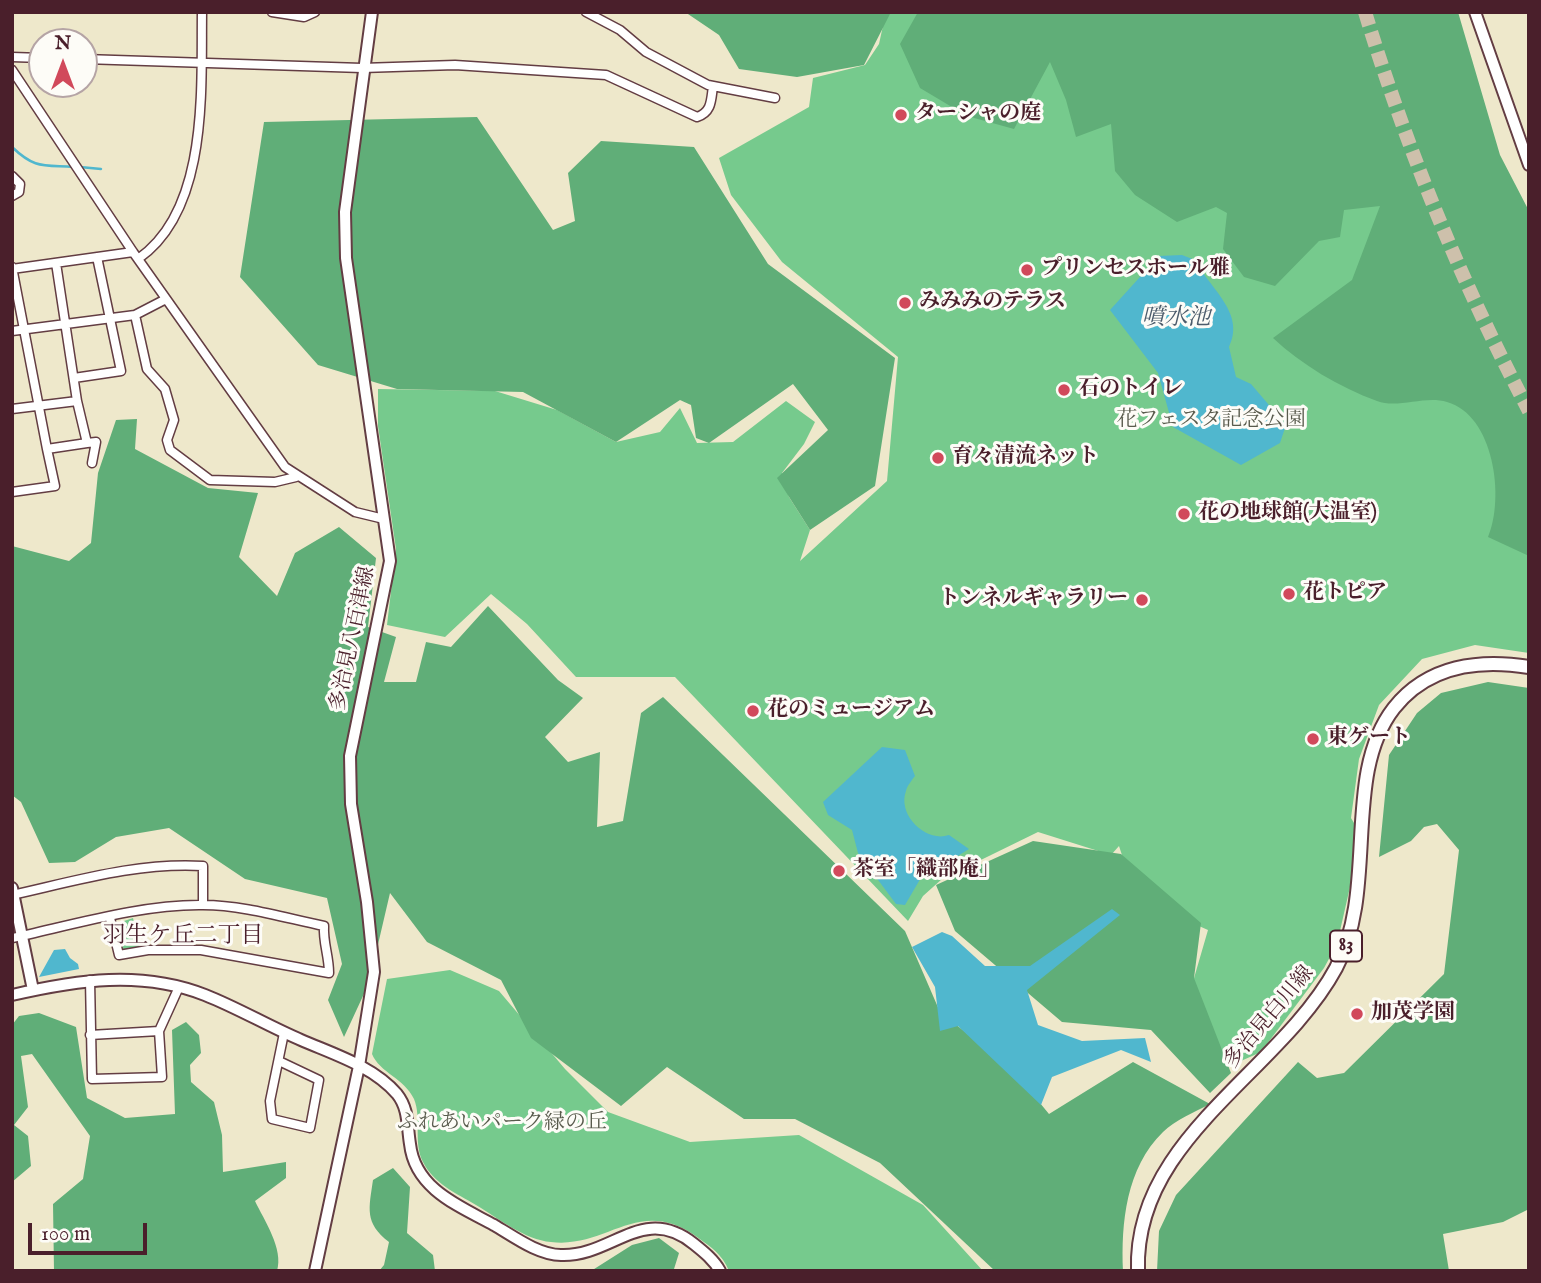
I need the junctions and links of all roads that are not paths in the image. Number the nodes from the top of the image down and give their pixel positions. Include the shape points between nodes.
1 (202, 12) edge
2 (272, 12) edge
3 (315, 12) edge
4 (372, 12) edge
5 (586, 12) edge
6 (1475, 12) edge
7 (98, 59) edge
8 (200, 62) junction
9 (362, 68) junction
10 (12, 70) edge
11 (713, 86) junction
12 (775, 98) dead end
13 (1528, 160) edge
14 (12, 176) edge
15 (12, 196) edge
16 (135, 256) junction
17 (97, 257) junction
18 (55, 263) junction
19 (13, 268) edge
20 (166, 299) junction
21 (135, 315) junction
22 (108, 318) junction
23 (65, 324) junction
24 (25, 330) junction
25 (12, 331) edge
26 (74, 378) junction
27 (77, 401) junction
28 (38, 403) junction
29 (12, 409) edge
30 (87, 443) junction
31 (47, 449) junction
32 (92, 463) dead end
33 (296, 477) junction
34 (12, 492) edge
35 (384, 519) junction
36 (1529, 667) edge
37 (13, 892) edge
38 (203, 905) junction
39 (110, 918) junction
40 (18, 937) edge
41 (90, 980) junction
42 (179, 987) junction
43 (33, 990) junction
44 (12, 995) edge
45 (159, 1031) junction
46 (284, 1033) junction
47 (90, 1035) junction
48 (279, 1062) junction
49 (359, 1066) junction
50 (315, 1271) edge
51 (720, 1271) edge
52 (1138, 1271) edge

1 - 8 street
2 - 3 street via 304,17
4 - 9 main road, 多治見八百津線
5 - 11 street via 620,30 646,52
6 - 13 main road
7 - 8 street
8 - 9 street
8 - 16 street via 201,124 180,208 157,244
9 - 11 street via 455,65 606,75 697,117 710,107
9 - 35 main road, 多治見八百津線 via 345,212 345,258
10 - 16 street
11 - 12 street
14 - 15 street via 20,184 19,192
16 - 17 street
16 - 20 street
17 - 18 street
17 - 22 street
18 - 19 street
18 - 23 street
19 - 24 street
20 - 21 street
20 - 33 street
21 - 22 street
21 - 33 street via 147,369 164,389 174,420 167,440 170,450 210,480 275,482
22 - 23 street
22 - 26 street via 121,371
23 - 24 street
23 - 26 street
24 - 25 street
24 - 28 street
26 - 27 street
27 - 28 street
27 - 30 street
28 - 29 street
28 - 31 street
30 - 31 street
30 - 32 street via 96,442
31 - 34 street via 55,486
33 - 35 street via 355,512
35 - 49 main road, 多治見八百津線 via 390,561 350,756 351,804 374,957
36 - 52 main road, 多治見白川線 / 83 via 1466,664 1438,673 1395,707 1380,731 1365,784 1360,887 1352,933 1336,967 1279,1041 1166,1168 1141,1229
37 - 38 street via 153,865 181,864 203,866
37 - 40 main road
38 - 39 street
38 - 39 street via 324,926 329,973 201,950 148,950 119,956
39 - 40 street
40 - 43 main road
41 - 42 main road via 124,978
41 - 43 main road
41 - 47 street
42 - 45 street
42 - 46 main road
43 - 44 main road
45 - 47 street
45 - 47 street via 162,1077 92,1079
46 - 48 street
46 - 49 main road
48 - 48 street via 270,1101 272,1119 310,1128 319,1080
49 - 50 main road, 多治見八百津線
49 - 51 main road via 399,1097 406,1110 416,1166 442,1196 557,1255 577,1255 655,1227 691,1241

